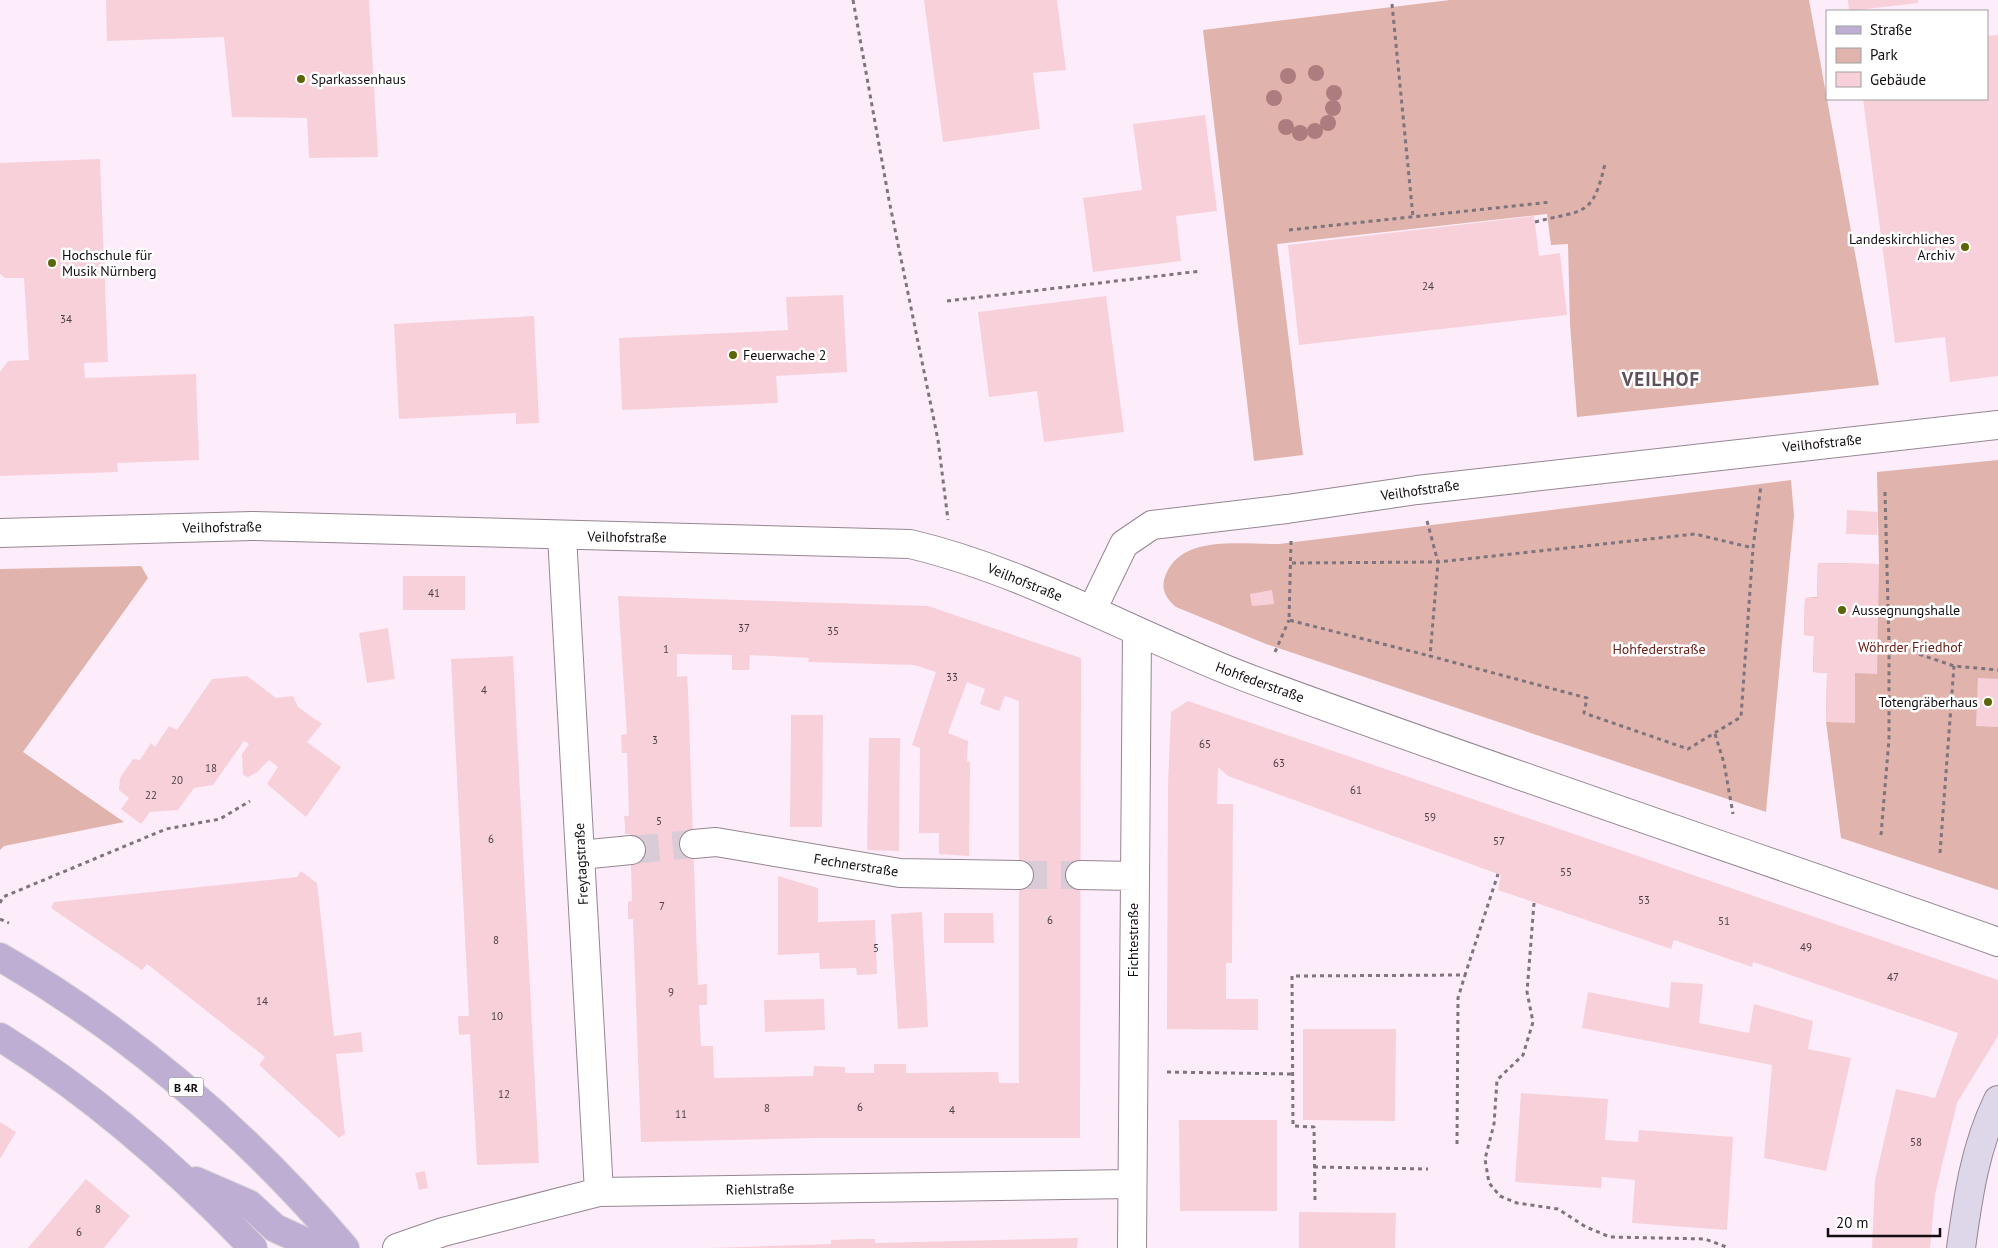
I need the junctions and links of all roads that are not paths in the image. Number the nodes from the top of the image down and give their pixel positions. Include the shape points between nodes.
1 (1998, 425) edge
2 (0, 533) edge
3 (562, 536) junction
4 (1092, 610) junction
5 (1137, 632) junction
6 (694, 844) tunnel mouth
7 (631, 850) tunnel mouth
8 (580, 855) junction
9 (1019, 875) tunnel mouth
10 (1080, 875) tunnel mouth
11 (1134, 876) junction
12 (1998, 942) edge
13 (0, 957) edge
14 (0, 1037) edge
15 (1998, 1100) edge
16 (181, 1175) junction
17 (1131, 1184) junction
18 (599, 1192) junction
19 (253, 1248) edge
20 (319, 1248) edge
21 (345, 1248) edge
22 (397, 1248) edge
23 (1132, 1248) edge
24 (1961, 1248) edge

1 - 4 street, Veilhofstraße via 1417,490 1152,525 1124,544
2 - 3 street, Veilhofstraße via 252,526
3 - 4 street, Veilhofstraße via 910,544 952,554
3 - 8 street, Freytagstraße
4 - 5 street, Hohfederstraße
5 - 11 street, Fichtestraße
5 - 12 street, Hohfederstraße via 1278,690
6 - 9 street, Fechnerstraße via 716,842 900,873
7 - 8 street
8 - 18 street, Freytagstraße
10 - 11 street
11 - 17 street, Fichtestraße
13 - 21 main road, B 4R via 105,1024 214,1110 284,1179
14 - 16 main road via 86,1094
15 - 24 street via 1988,1119 1974,1166
16 - 19 main road
16 - 20 main road via 249,1204 274,1228
17 - 18 street, Riehlstraße
17 - 23 street, Fichtestraße
18 - 22 street, Riehlstraße via 443,1232

